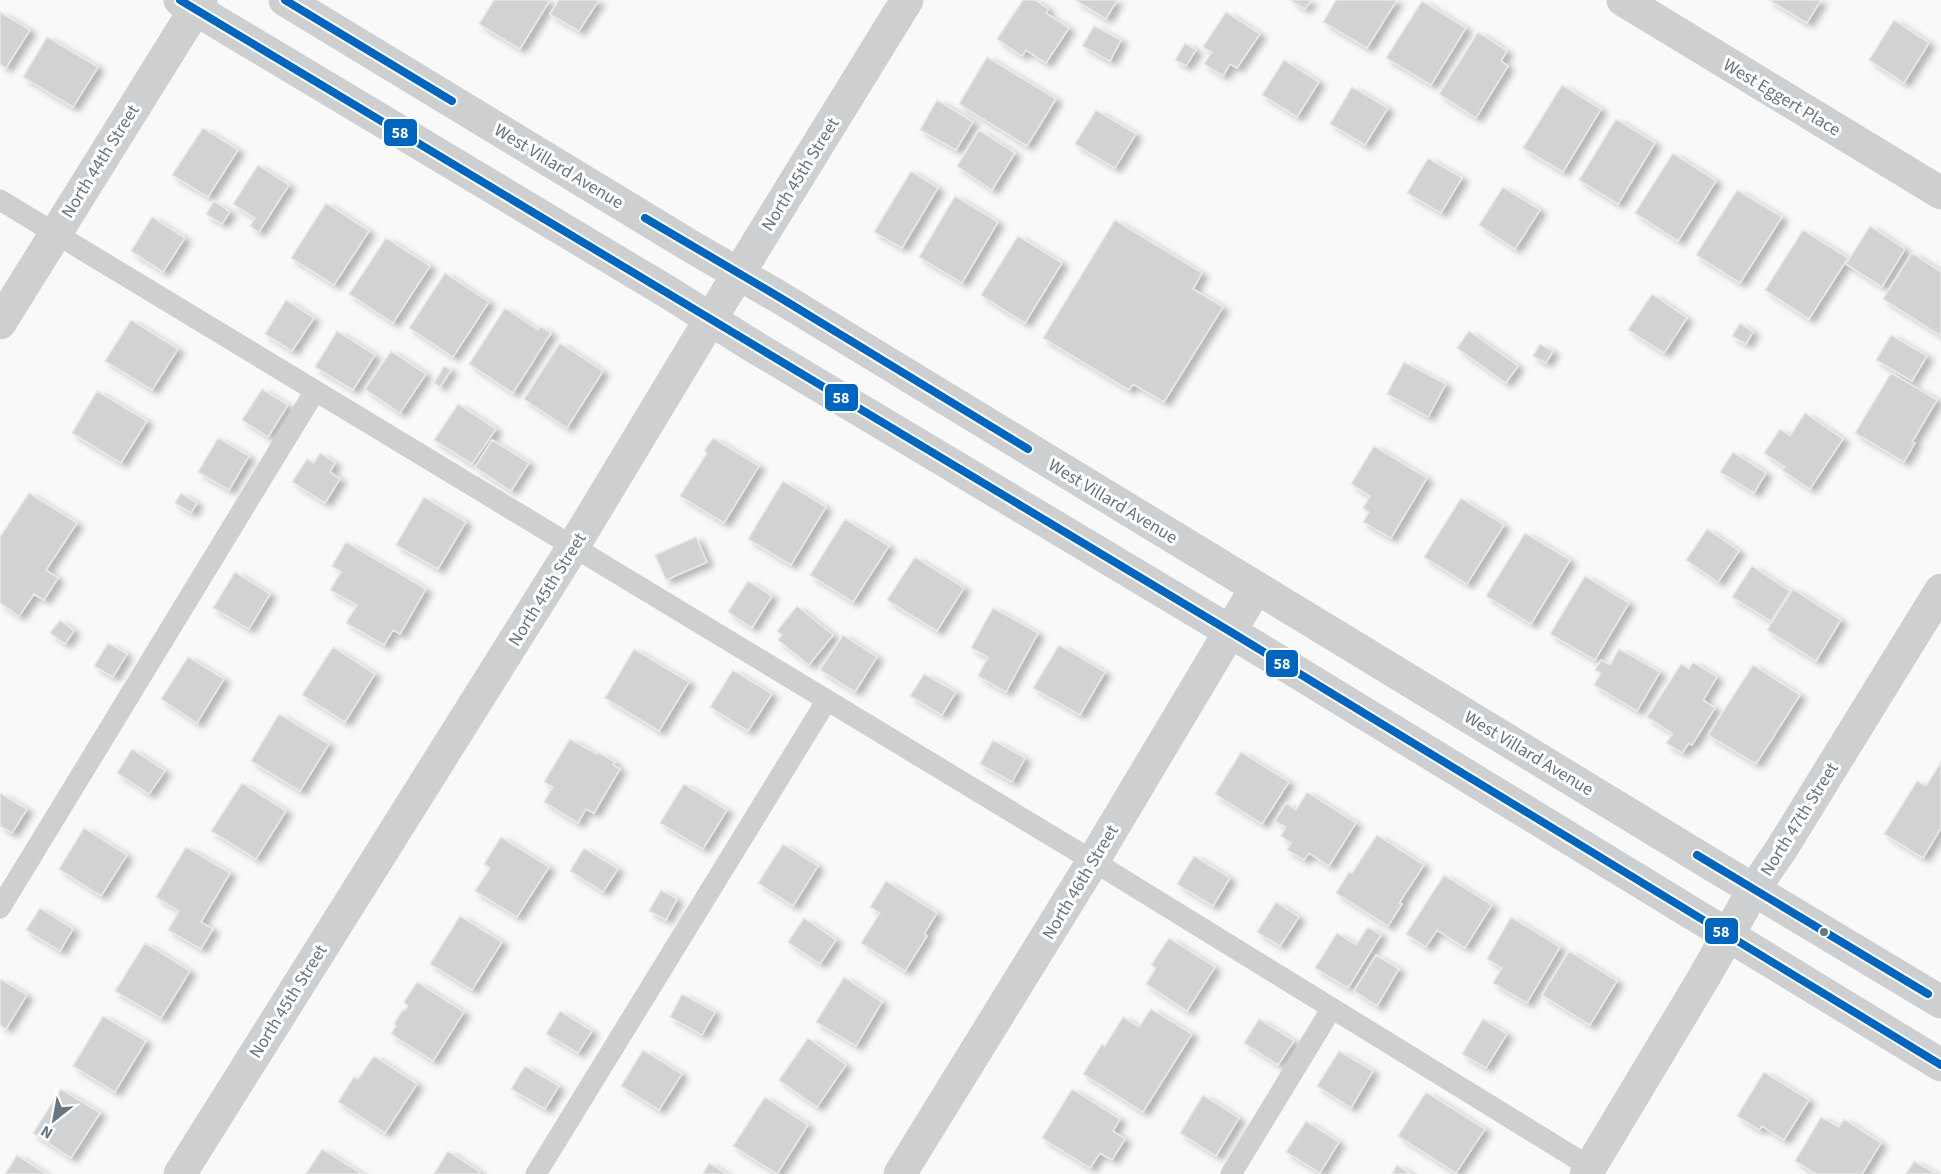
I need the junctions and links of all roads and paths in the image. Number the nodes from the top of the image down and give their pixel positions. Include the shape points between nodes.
1 (285, 0) edge
2 (907, 0) edge
3 (1623, 0) edge
4 (192, 3) edge
5 (1941, 193) edge
6 (0, 200) edge
7 (55, 233) junction
8 (738, 274) junction
9 (710, 320) junction
10 (0, 323) edge
11 (315, 391) junction
12 (573, 547) junction
13 (1257, 588) junction
14 (1941, 590) edge
15 (1231, 632) junction
16 (827, 700) junction
17 (1093, 861) junction
18 (1754, 889) junction
19 (0, 908) edge
20 (1728, 936) junction
21 (1941, 1002) edge
22 (1332, 1008) junction
23 (1941, 1065) edge
24 (1588, 1171) edge
25 (180, 1174) edge
26 (536, 1174) edge
27 (900, 1174) edge
28 (1231, 1174) edge

1 - 8 street, West Villard Avenue
2 - 8 street, North 45th Street
3 - 5 street, West Eggert Place
4 - 7 street, North 44th Street
4 - 9 street
6 - 7 lane
7 - 10 street, North 44th Street
7 - 11 lane
8 - 9 street, North 45th Street
8 - 13 street, West Villard Avenue
9 - 12 street, North 45th Street
9 - 15 street
11 - 12 lane
11 - 19 lane
12 - 16 lane
12 - 25 street, North 45th Street
13 - 15 street, North 46th Street
13 - 18 street, West Villard Avenue
14 - 18 street, North 47th Street
15 - 17 street, North 46th Street
15 - 20 street
16 - 17 lane
16 - 26 lane
17 - 22 lane
17 - 27 street, North 46th Street
18 - 20 street, North 47th Street
18 - 21 street, West Villard Avenue
20 - 23 street
20 - 24 street, North 47th Street
22 - 24 lane
22 - 28 lane

